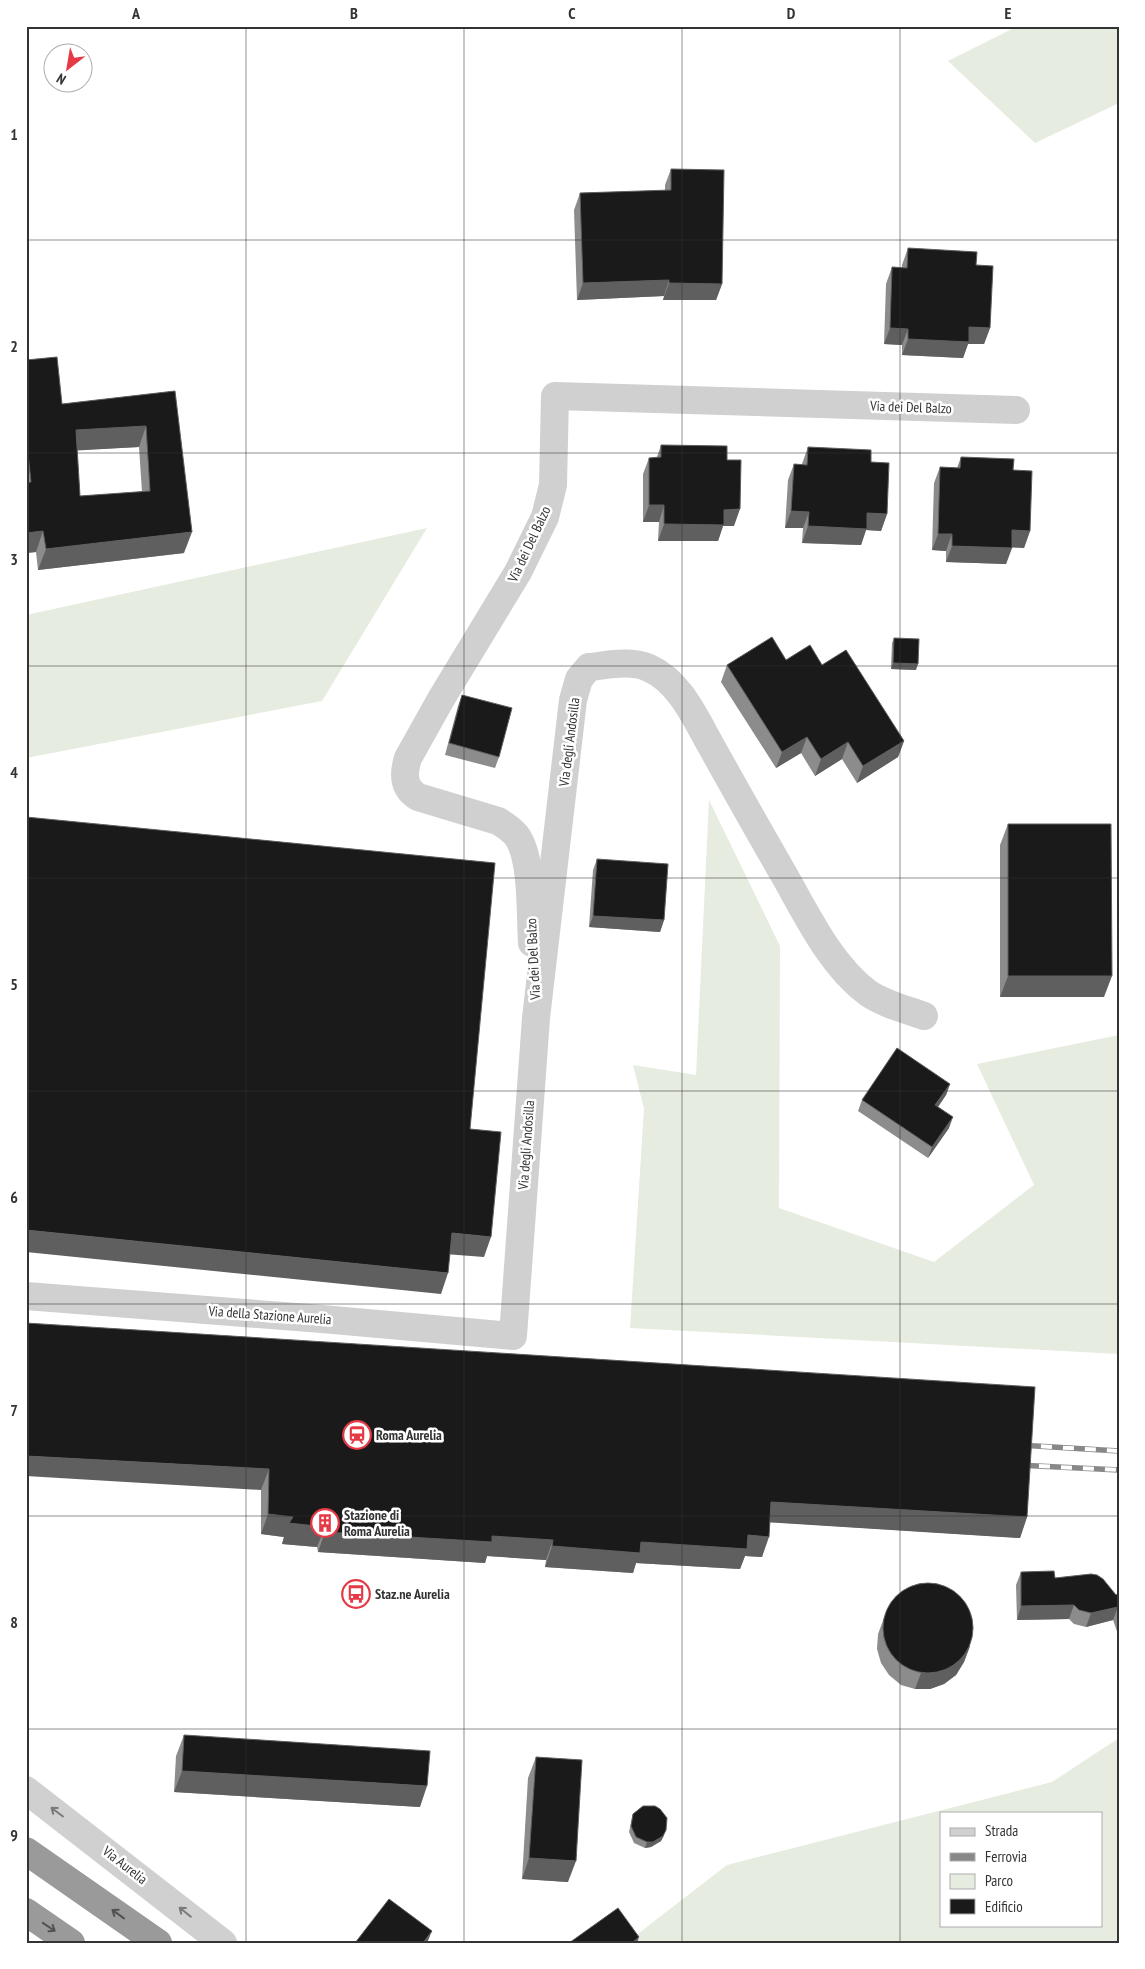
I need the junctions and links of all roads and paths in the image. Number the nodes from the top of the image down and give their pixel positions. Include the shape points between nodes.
1 (1016, 410) dead end
2 (924, 1016) dead end
3 (536, 1018) junction
4 (26, 1296) edge
5 (513, 1336) joint
6 (26, 1790) edge
7 (26, 1851) edge
8 (26, 1912) edge
9 (71, 1943) edge
10 (158, 1943) edge
11 (223, 1943) edge

1 - 3 street, Via dei Del Balzo via 555,396 553,485 545,517 518,572 408,758 404,778 409,790 418,798 498,820 517,836 527,862
2 - 3 street, Via degli Andosilla via 880,1000 859,986 840,967 683,699 657,672 626,664 589,667 579,679 573,700
3 - 5 street, Via degli Andosilla
4 - 5 street, Via della Stazione Aurelia
11 -> 6 street, Via Aurelia
10 -> 7 highway
8 -> 9 highway

